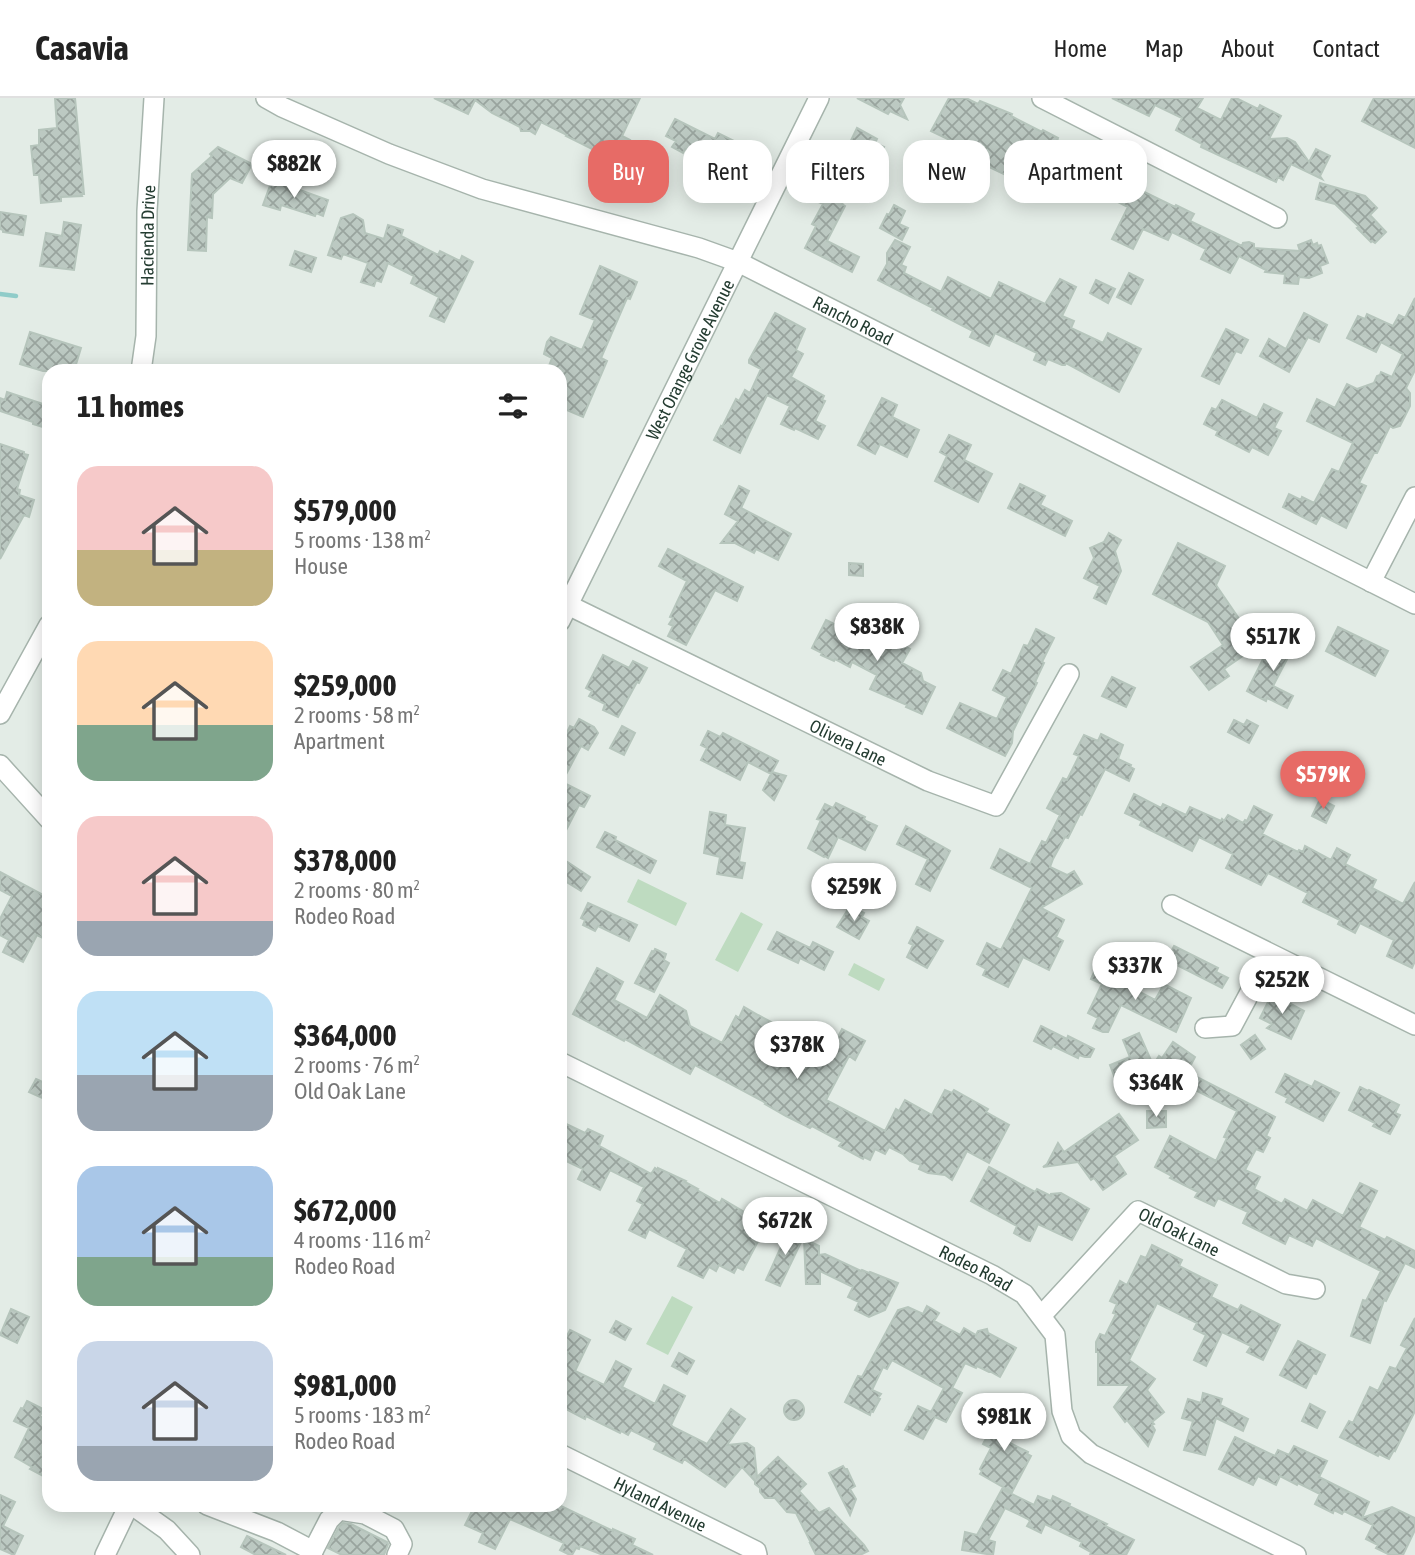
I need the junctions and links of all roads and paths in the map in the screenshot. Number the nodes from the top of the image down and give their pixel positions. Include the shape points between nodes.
1 (154, 98) edge
2 (266, 98) edge
3 (819, 98) edge
4 (1042, 98) edge
5 (1277, 218) dead end
6 (738, 262) junction
7 (142, 364) edge
8 (1415, 497) edge
9 (1371, 582) junction
10 (1415, 604) edge
11 (567, 607) edge
12 (567, 614) edge
13 (42, 638) edge
14 (1069, 674) dead end
15 (0, 714) edge
16 (0, 765) edge
17 (42, 811) edge
18 (1172, 905) dead end
19 (1270, 955) junction
20 (1415, 1026) edge
21 (1205, 1028) dead end
22 (567, 1065) edge
23 (1315, 1289) dead end
24 (1041, 1316) junction
25 (567, 1457) edge
26 (126, 1512) edge
27 (140, 1512) edge
28 (225, 1512) edge
29 (338, 1512) edge
30 (352, 1512) edge
31 (312, 1553) edge
32 (105, 1555) edge
33 (190, 1555) edge
34 (397, 1555) edge
35 (757, 1555) edge
36 (1296, 1555) edge

1 - 7 street, Hacienda Drive
2 - 6 street, Rancho Road via 389,154 482,189
3 - 6 street, West Orange Grove Avenue
4 - 5 street
6 - 9 street, Rancho Road
6 - 11 street, West Orange Grove Avenue
8 - 9 street
9 - 10 street, Rancho Road
12 - 14 street, Olivera Lane via 928,781 996,806
13 - 15 street
16 - 17 street
18 - 19 street
19 - 20 street
19 - 21 street via 1232,1026
22 - 24 street, Rodeo Road via 992,1275 1024,1294
23 - 24 street, Old Oak Lane via 1286,1284 1138,1211
24 - 36 street, Rodeo Road via 1055,1335 1062,1411 1071,1436 1091,1454
25 - 35 street, Hyland Avenue
26 - 32 street
27 - 33 street via 167,1530
28 - 31 street via 277,1532
29 - 31 street
30 - 34 street via 394,1529 402,1544

